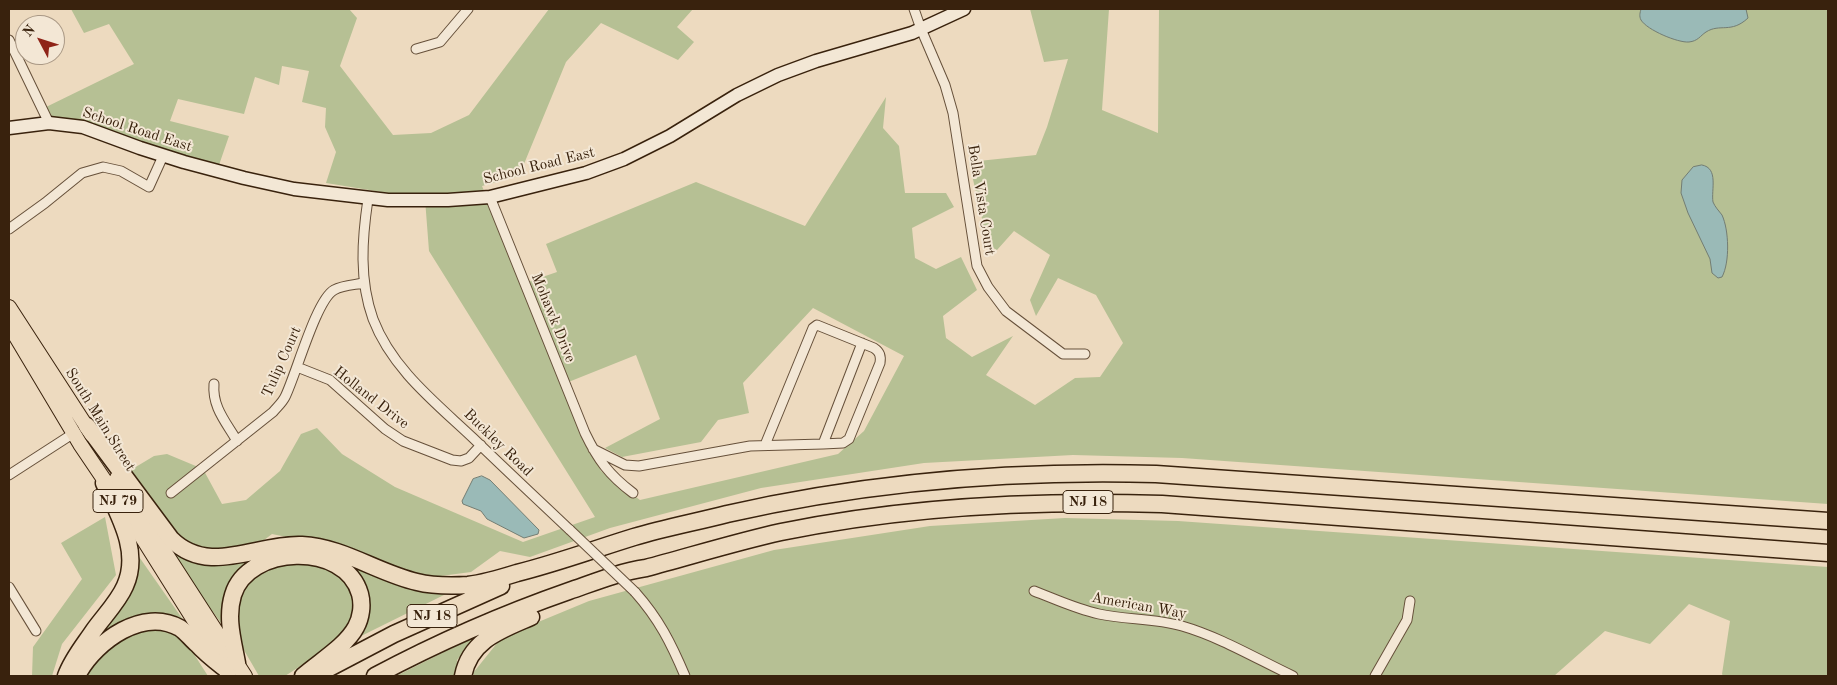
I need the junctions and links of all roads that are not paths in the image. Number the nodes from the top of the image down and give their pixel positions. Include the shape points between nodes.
1 (468, 9) edge
2 (914, 9) edge
3 (964, 9) edge
4 (921, 29) junction
5 (9, 40) edge
6 (416, 49) dead end
7 (49, 123) junction
8 (9, 128) edge
9 (163, 156) junction
10 (490, 197) junction
11 (368, 198) junction
12 (9, 228) edge
13 (364, 283) junction
14 (9, 307) edge
15 (9, 325) edge
16 (862, 343) junction
17 (1085, 354) dead end
18 (297, 367) junction
19 (214, 384) dead end
20 (80, 430) junction
21 (237, 441) junction
22 (823, 444) junction
23 (765, 445) junction
24 (481, 446) junction
25 (593, 449) junction
26 (9, 475) edge
27 (104, 483) junction
28 (171, 493) dead end
29 (633, 493) dead end
30 (1828, 521) edge
31 (1828, 553) edge
32 (554, 564) junction
33 (646, 568) junction
34 (9, 587) edge
35 (1034, 591) dead end
36 (1410, 601) dead end
37 (36, 631) dead end
38 (234, 671) edge
39 (66, 676) edge
40 (77, 676) edge
41 (303, 676) edge
42 (313, 676) edge
43 (375, 676) edge
44 (463, 676) edge
45 (685, 676) edge
46 (1293, 676) edge
47 (1374, 676) edge

1 - 6 street via 440,42
2 - 4 street, Bella Vista Court
3 - 4 street, School Road East
4 - 10 street, School Road East via 778,75 624,159
4 - 17 street, Bella Vista Court via 953,113 978,266 988,287 1006,311 1063,354
5 - 7 street
7 - 8 street, School Road East
7 - 9 street, School Road East via 83,127
9 - 11 street, School Road East via 280,186
9 - 12 street via 150,187 121,171 103,167 82,173
10 - 11 street, School Road East via 448,200
10 - 25 street, Mohawk Drive
11 - 13 street, Buckley Road
13 - 18 street, Tulip Court via 341,287 327,296
13 - 24 street, Buckley Road via 374,320 390,354 415,383
14 - 20 main road, South Main Street / NJ 79
15 - 20 main road, South Main Street / NJ 79
16 - 22 street
16 - 22 street via 877,350 880,363 849,439 843,443
16 - 23 street via 814,325
18 - 21 street, Tulip Court via 279,405
18 - 24 street, Holland Drive via 330,380 403,441 461,461
19 - 21 street via 216,406
20 - 26 street
20 - 27 main road, South Main Street / NJ 79
20 - 32 highway via 171,539 198,556 220,558 284,546 315,546 413,581 445,586 482,582
20 - 38 main road, South Main Street / NJ 79 via 114,474
21 - 28 street, Tulip Court
22 - 23 street
23 - 25 street via 639,466 626,465
24 - 45 street, Buckley Road, bridge via 650,608 666,633
25 - 29 street, Mohawk Drive via 608,472
27 - 38 main road, South Main Street / NJ 79
27 - 39 highway via 128,540 128,576 121,593 76,656
30 - 32 highway, NJ 18 via 1156,474 1052,473 933,480 810,498 640,535
31 - 33 highway, NJ 18 via 1162,504 1069,502 963,506 840,521 779,533
32 - 42 highway, NJ 18 via 418,622
33 - 43 highway, NJ 18 via 624,572 520,610 434,646
33 - 44 highway via 630,578 493,634 470,655
34 - 37 street
35 - 46 street, American Way via 1100,614 1182,626
36 - 47 street via 1407,620
38 - 40 highway via 210,657 181,629 164,623 148,623 128,628 105,641 87,659
38 - 41 highway via 230,613 233,595 242,578 263,564 296,556 321,559 338,566 352,578 359,593 357,626 345,641

